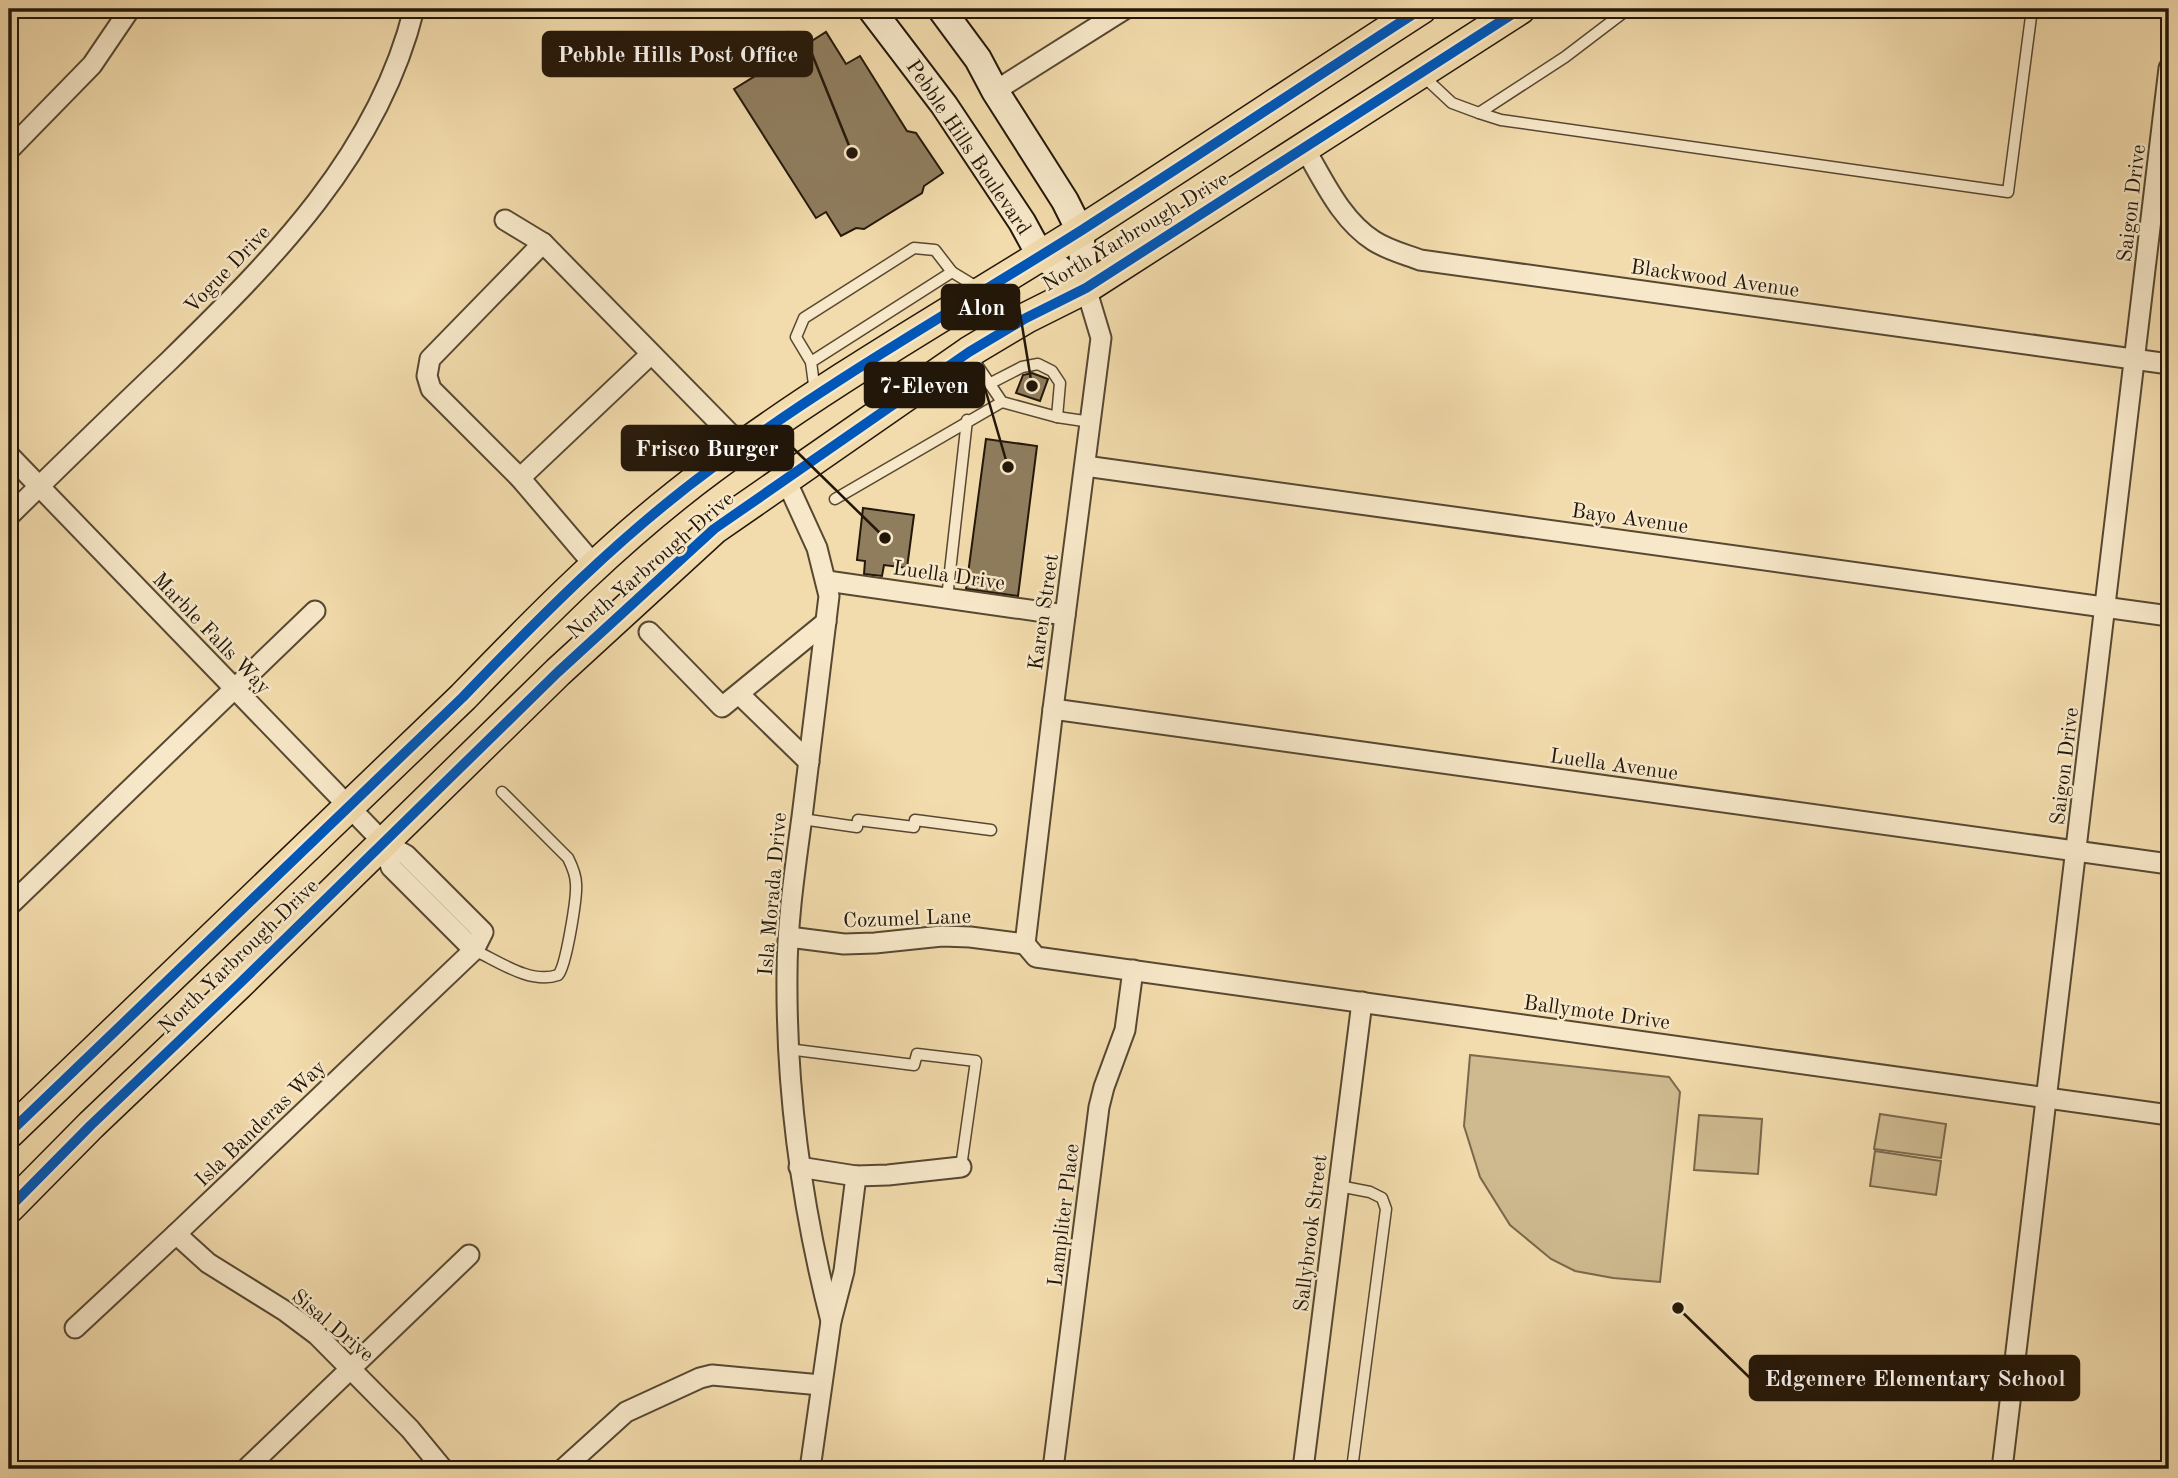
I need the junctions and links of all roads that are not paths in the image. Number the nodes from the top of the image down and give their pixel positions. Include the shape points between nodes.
1 (130, 9) edge
2 (414, 9) edge
3 (870, 9) edge
4 (941, 9) edge
5 (1125, 9) edge
6 (1421, 9) edge
7 (1520, 9) edge
8 (1628, 9) edge
9 (2032, 9) edge
10 (2169, 68) edge
11 (1420, 74) junction
12 (995, 91) junction
13 (1479, 113) junction
14 (1305, 149) junction
15 (9, 150) edge
16 (505, 220) dead end
17 (1080, 231) junction
18 (543, 243) junction
19 (1040, 255) junction
20 (952, 272) junction
21 (1086, 288) junction
22 (984, 291) junction
23 (970, 352) junction
24 (651, 354) junction
25 (2136, 359) junction
26 (811, 362) junction
27 (2169, 364) edge
28 (989, 384) junction
29 (815, 397) junction
30 (1002, 402) junction
31 (1057, 417) junction
32 (967, 420) junction
33 (1091, 422) junction
34 (742, 446) junction
35 (9, 455) edge
36 (1086, 466) junction
37 (520, 478) junction
38 (785, 478) junction
39 (39, 486) junction
40 (835, 499) dead end
41 (9, 516) edge
42 (595, 566) junction
43 (827, 580) junction
44 (947, 598) junction
45 (2106, 607) junction
46 (315, 611) dead end
47 (1065, 615) junction
48 (2169, 616) edge
49 (826, 622) junction
50 (649, 632) dead end
51 (234, 688) junction
52 (739, 694) junction
53 (1053, 709) junction
54 (809, 762) junction
55 (502, 792) dead end
56 (349, 807) junction
57 (802, 819) junction
58 (991, 830) dead end
59 (383, 842) junction
60 (2077, 851) junction
61 (2169, 864) edge
62 (9, 906) edge
63 (789, 937) junction
64 (1025, 944) junction
65 (474, 950) junction
66 (1133, 970) junction
67 (1362, 1002) junction
68 (788, 1049) junction
69 (2047, 1098) junction
70 (2169, 1115) edge
71 (9, 1133) edge
72 (799, 1167) junction
73 (961, 1167) joint
74 (856, 1176) junction
75 (1339, 1186) junction
76 (9, 1208) edge
77 (176, 1234) junction
78 (469, 1255) dead end
79 (831, 1321) junction
80 (75, 1328) dead end
81 (352, 1368) junction
82 (821, 1385) junction
83 (246, 1469) edge
84 (443, 1469) edge
85 (563, 1469) edge
86 (810, 1469) edge
87 (1054, 1469) edge
88 (1303, 1469) edge
89 (1352, 1469) edge
90 (2002, 1469) edge

1 - 15 street via 92,65
2 - 39 street, Vogue Drive via 373,115 312,209 238,293
3 - 19 main road, Pebble Hills Boulevard via 944,104
4 - 12 main road
5 - 12 street
6 - 17 main road, North Yarbrough Drive
7 - 11 main road, North Yarbrough Drive
8 - 13 lane
9 - 13 lane via 2008,192 1501,120
10 - 25 street, Saigon Drive
11 - 13 lane via 1452,103
11 - 14 main road, North Yarbrough Drive
12 - 17 main road
14 - 21 main road, North Yarbrough Drive
14 - 25 street, Blackwood Avenue via 1357,228 1387,248 1420,260
16 - 18 street
17 - 19 main road, North Yarbrough Drive
17 - 21 main road
18 - 24 street
18 - 37 street via 430,359 427,376 431,389
19 - 21 main road, Pebble Hills Boulevard
19 - 22 main road, North Yarbrough Drive
20 - 22 lane
20 - 26 lane
20 - 26 lane via 936,250 914,248 804,318 796,337
21 - 23 main road, North Yarbrough Drive
21 - 33 street, Karen Street via 1101,338
22 - 29 main road, North Yarbrough Drive
23 - 28 lane
23 - 38 main road, North Yarbrough Drive
24 - 34 street
24 - 37 street
25 - 27 street, Blackwood Avenue
25 - 45 street, Saigon Drive
26 - 29 lane
28 - 30 lane
28 - 31 lane via 1038,364 1052,371 1060,383
29 - 34 main road, North Yarbrough Drive
30 - 31 lane
30 - 32 lane
31 - 33 lane
32 - 40 lane
32 - 44 lane
33 - 36 street, Karen Street
34 - 42 main road, North Yarbrough Drive
35 - 39 street, Marble Falls Way
36 - 45 street, Bayo Avenue
36 - 47 street, Karen Street
37 - 42 street
38 - 43 street, Isla Morada Drive
38 - 59 main road, North Yarbrough Drive via 714,529 657,579
39 - 41 street, Vogue Drive
39 - 51 street, Marble Falls Way
42 - 56 main road, North Yarbrough Drive
43 - 44 street, Luella Drive
43 - 49 street, Isla Morada Drive
44 - 47 street, Luella Drive
45 - 48 street, Bayo Avenue
45 - 60 street, Saigon Drive
46 - 51 street
47 - 53 street, Karen Street
49 - 52 street
49 - 54 street, Isla Morada Drive
50 - 52 street via 722,707
51 - 56 street, Marble Falls Way
51 - 62 street
52 - 54 street
53 - 60 street, Luella Avenue
53 - 64 street, Karen Street
54 - 57 street, Isla Morada Drive
55 - 65 lane via 572,866 576,886 564,963 558,975 541,978
56 - 59 street, Marble Falls Way
56 - 71 main road, North Yarbrough Drive
57 - 58 lane via 857,827 858,820 914,827 915,820
57 - 63 street, Isla Morada Drive
59 - 65 street, Marble Falls Way via 391,867
59 - 76 main road, North Yarbrough Drive
60 - 61 street, Luella Avenue
60 - 69 street, Saigon Drive
63 - 64 street, Cozumel Lane via 844,944 942,936
63 - 68 street, Isla Morada Drive
64 - 66 street, Ballymote Drive via 1036,957
65 - 77 street, Isla Banderas Way
66 - 67 street, Ballymote Drive
66 - 87 street, Lampliter Place via 1125,1030 1099,1107
67 - 69 street, Ballymote Drive
67 - 75 street, Sallybrook Street
68 - 72 street, Isla Morada Drive
68 - 73 lane via 914,1065 917,1054 976,1061
69 - 70 street, Ballymote Drive
69 - 90 street, Saigon Drive
72 - 74 street
72 - 79 street, Isla Morada Drive
73 - 74 street
74 - 79 street, Isla Morada Drive via 844,1271
75 - 88 street, Sallybrook Street
75 - 89 lane via 1370,1192 1382,1198 1386,1209
77 - 80 street, Isla Banderas Way
77 - 81 street, Sisal Drive via 208,1263 307,1327
78 - 81 street
79 - 82 street, Isla Morada Drive
81 - 83 street
81 - 84 street, Sisal Drive
82 - 85 street via 712,1375 699,1378 626,1412
82 - 86 street, Isla Morada Drive

